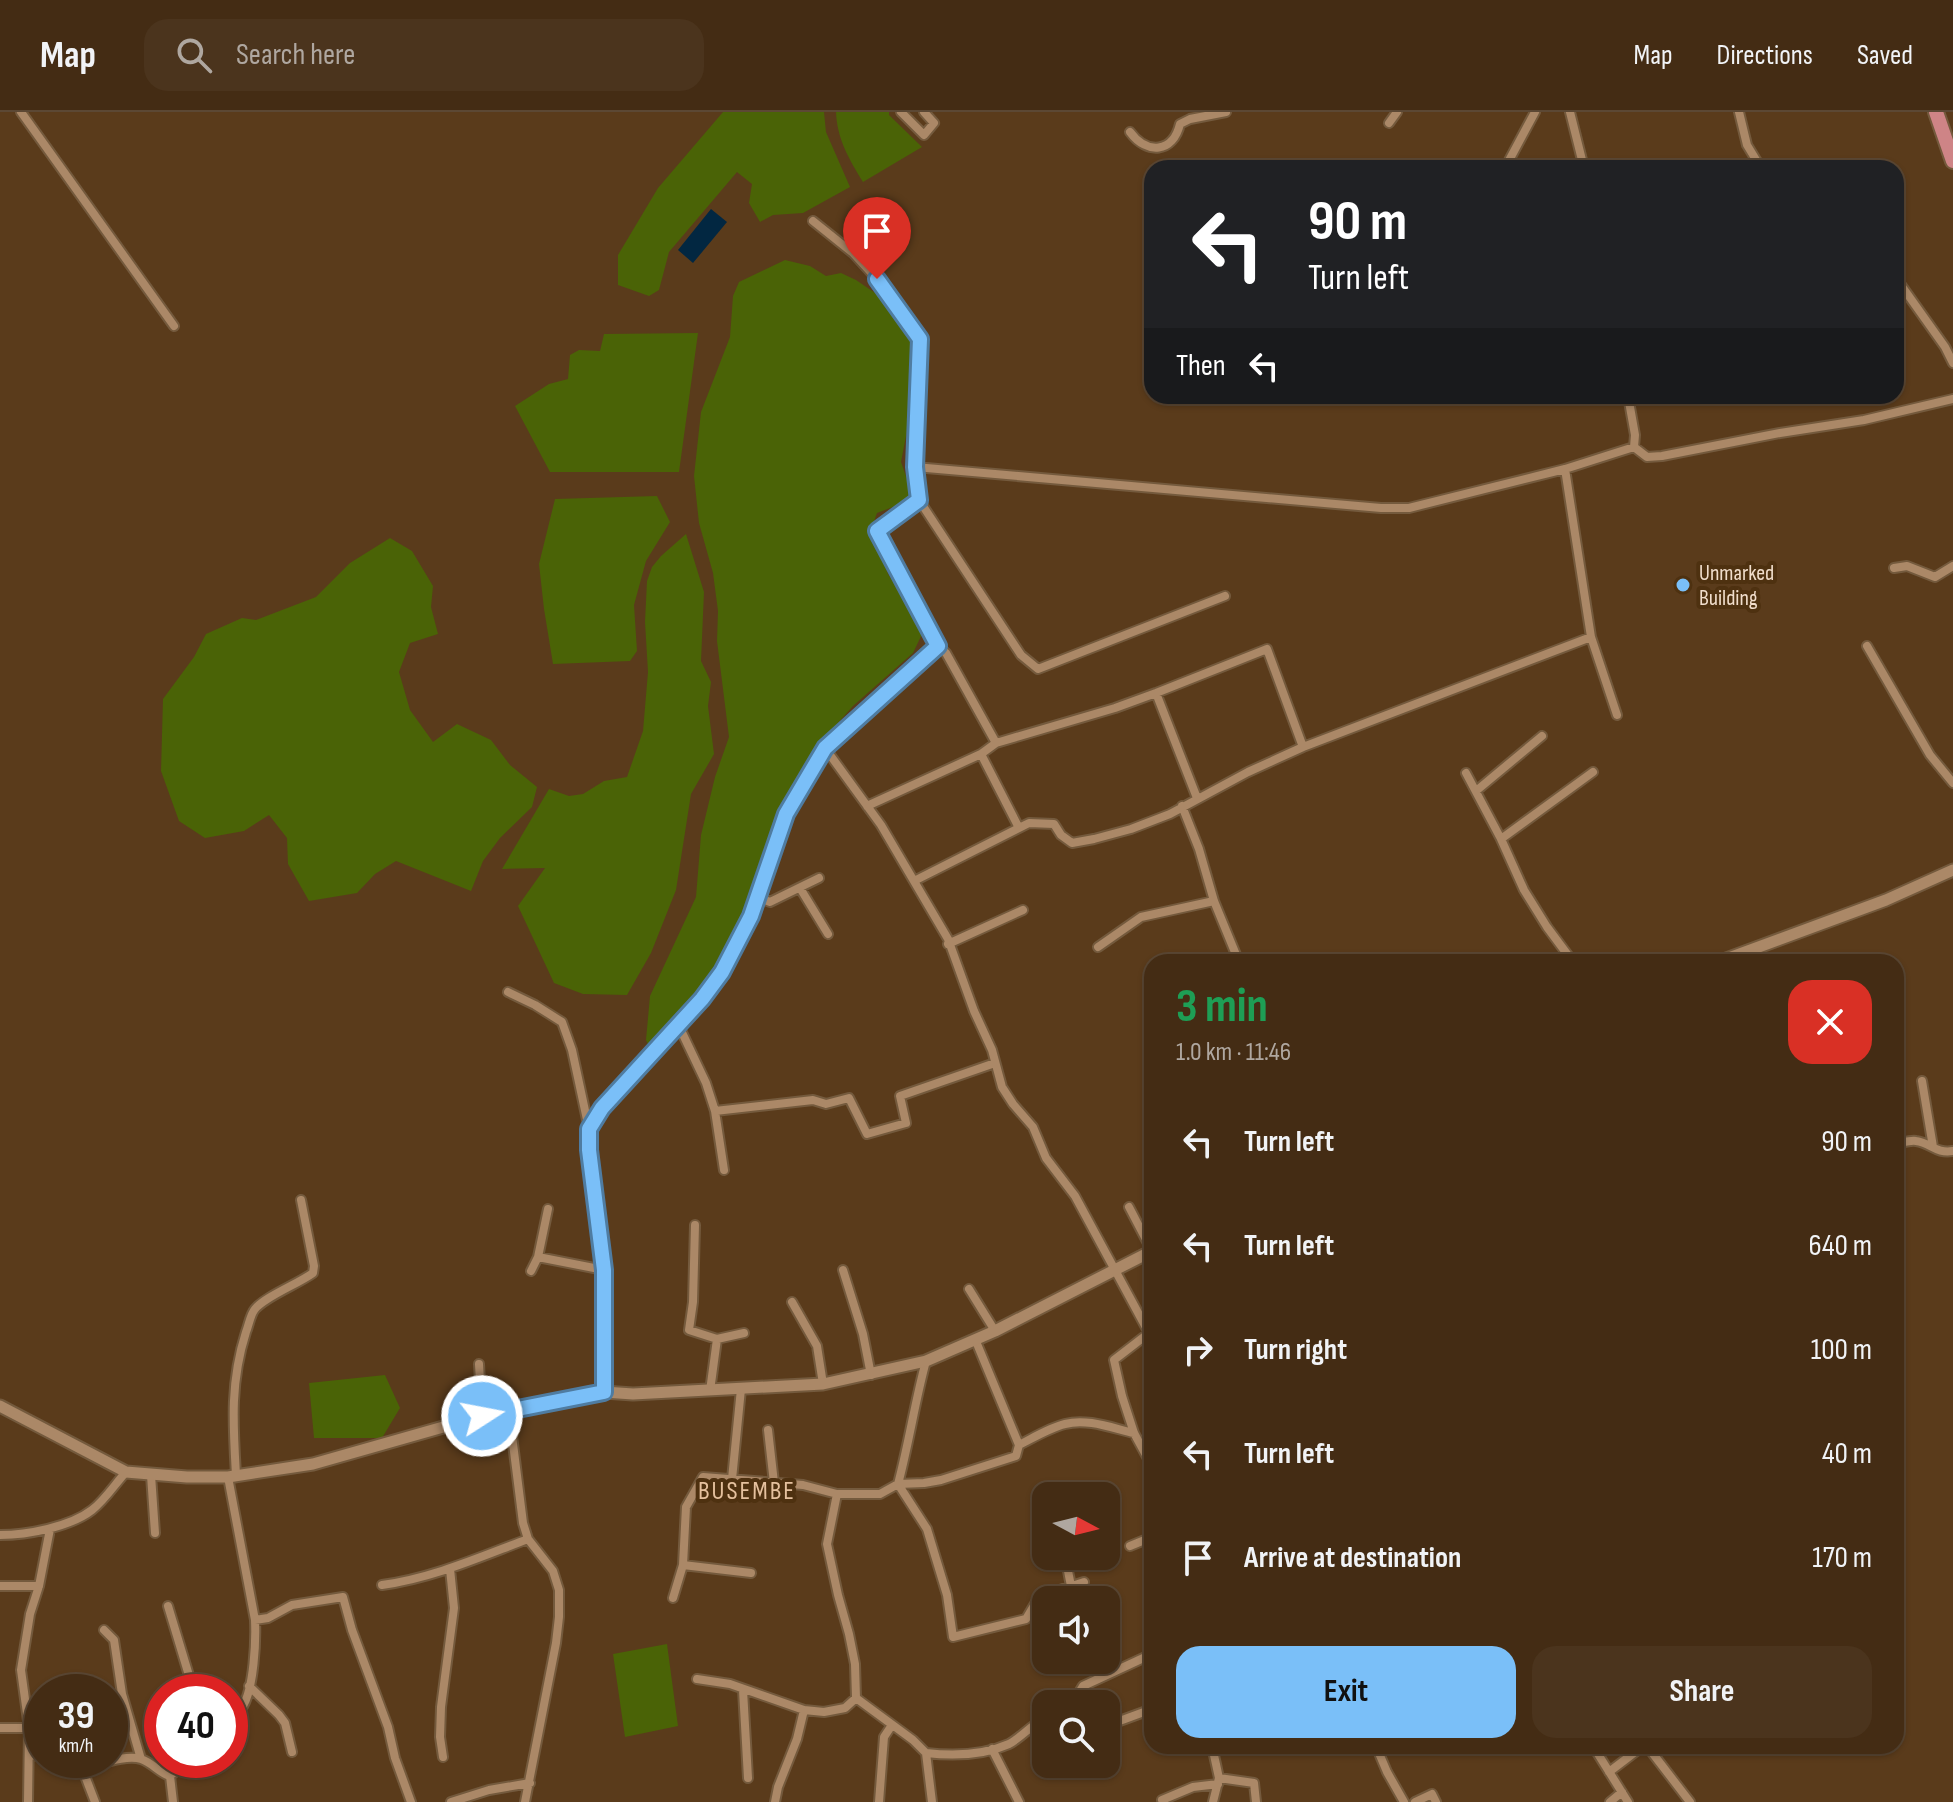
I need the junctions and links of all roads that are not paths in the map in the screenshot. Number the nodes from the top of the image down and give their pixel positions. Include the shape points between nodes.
1 (21, 112) edge
2 (901, 112) edge
3 (924, 112) edge
4 (1226, 112) edge
5 (1397, 112) edge
6 (1535, 112) edge
7 (1570, 112) edge
8 (1739, 112) edge
9 (1936, 113) edge
10 (1389, 123) dead end
11 (1130, 132) dead end
12 (1509, 160) edge
13 (1582, 160) edge
14 (1756, 160) edge
15 (1953, 161) edge
16 (813, 221) dead end
17 (1904, 289) edge
18 (174, 326) dead end
19 (1953, 363) edge
20 (1953, 399) edge
21 (1629, 404) edge
22 (1634, 447) junction
23 (915, 467) junction
24 (1565, 469) junction
25 (919, 500) junction
26 (1953, 566) edge
27 (1894, 568) dead end
28 (1225, 596) dead end
29 (1591, 637) junction
30 (938, 646) junction
31 (1867, 646) dead end
32 (1156, 693) junction
33 (1617, 715) dead end
34 (1542, 736) dead end
35 (996, 743) junction
36 (1303, 747) junction
37 (825, 748) junction
38 (981, 754) junction
39 (1593, 772) dead end
40 (1466, 773) dead end
41 (1953, 783) edge
42 (1476, 791) junction
43 (1197, 798) junction
44 (867, 806) junction
45 (1182, 806) junction
46 (1019, 828) junction
47 (1501, 839) junction
48 (1953, 870) edge
49 (819, 878) dead end
50 (914, 881) junction
51 (800, 888) junction
52 (757, 897) junction
53 (1214, 901) junction
54 (1023, 910) dead end
55 (828, 934) dead end
56 (948, 944) junction
57 (1098, 947) dead end
58 (1236, 954) edge
59 (1567, 954) edge
60 (1740, 954) edge
61 (508, 992) dead end
62 (678, 1024) junction
63 (995, 1063) junction
64 (1922, 1081) dead end
65 (715, 1111) junction
66 (589, 1129) junction
67 (1904, 1143) edge
68 (1933, 1147) junction
69 (1953, 1151) edge
70 (724, 1170) dead end
71 (301, 1200) dead end
72 (1129, 1207) dead end
73 (548, 1209) dead end
74 (695, 1225) dead end
75 (1144, 1236) edge
76 (1144, 1255) edge
77 (538, 1257) junction
78 (1116, 1269) junction
79 (604, 1270) junction
80 (843, 1270) dead end
81 (531, 1271) dead end
82 (969, 1289) dead end
83 (792, 1302) dead end
84 (1144, 1323) edge
85 (995, 1331) junction
86 (744, 1333) dead end
87 (1144, 1337) edge
88 (717, 1339) junction
89 (975, 1339) junction
90 (926, 1361) junction
91 (479, 1364) dead end
92 (871, 1375) junction
93 (823, 1384) junction
94 (741, 1389) junction
95 (710, 1391) junction
96 (604, 1392) junction
97 (0, 1406) edge
98 (509, 1412) junction
99 (482, 1416) junction
100 (768, 1430) dead end
101 (1134, 1433) junction
102 (1019, 1445) junction
103 (1144, 1451) edge
104 (126, 1472) junction
105 (151, 1475) junction
106 (232, 1476) junction
107 (732, 1479) junction
108 (774, 1483) junction
109 (898, 1484) junction
110 (837, 1494) junction
111 (50, 1529) junction
112 (155, 1533) dead end
113 (0, 1535) edge
114 (528, 1539) junction
115 (1144, 1540) edge
116 (1130, 1546) dead end
117 (683, 1565) junction
118 (450, 1569) junction
119 (1068, 1570) edge
120 (751, 1573) dead end
121 (1084, 1582) dead end
122 (382, 1585) dead end
123 (0, 1586) edge
124 (39, 1586) junction
125 (1071, 1586) joint
126 (673, 1598) dead end
127 (168, 1606) dead end
128 (1032, 1609) edge
129 (255, 1620) junction
130 (104, 1630) dead end
131 (1144, 1658) edge
132 (189, 1674) edge
133 (697, 1679) dead end
134 (249, 1686) junction
135 (248, 1690) edge
136 (743, 1690) junction
137 (1081, 1690) edge
138 (24, 1692) edge
139 (856, 1698) junction
140 (804, 1710) junction
141 (1144, 1712) edge
142 (1120, 1721) edge
143 (892, 1725) junction
144 (1032, 1726) edge
145 (0, 1728) edge
146 (24, 1728) edge
147 (992, 1749) junction
148 (292, 1752) dead end
149 (926, 1753) junction
150 (1213, 1754) edge
151 (1379, 1754) edge
152 (1598, 1754) edge
153 (1634, 1754) edge
154 (1651, 1754) edge
155 (128, 1757) edge
156 (443, 1757) dead end
157 (141, 1759) junction
158 (144, 1760) edge
159 (1609, 1772) junction
160 (29, 1778) edge
161 (86, 1778) edge
162 (170, 1778) edge
163 (748, 1778) dead end
164 (1218, 1781) junction
165 (530, 1783) junction
166 (1622, 1792) junction
167 (1162, 1800) dead end
168 (28, 1802) edge
169 (95, 1802) edge
170 (173, 1802) edge
171 (411, 1802) edge
172 (451, 1802) edge
173 (525, 1802) edge
174 (775, 1802) edge
175 (879, 1802) edge
176 (932, 1802) edge
177 (1019, 1802) edge
178 (1213, 1802) edge
179 (1256, 1802) edge
180 (1404, 1802) edge
181 (1415, 1802) edge
182 (1436, 1802) edge
183 (1610, 1802) edge
184 (1628, 1802) edge
185 (1690, 1802) edge

1 - 18 street
2 - 3 street via 924,135 934,123
4 - 11 street via 1180,124 1174,140 1163,147 1150,148
5 - 10 street
6 - 12 street
7 - 13 street
8 - 14 street
9 - 15 main road
16 - 23 street via 877,279 920,339
17 - 19 street
20 - 22 street via 1662,456 1647,457
21 - 22 street
22 - 24 street
23 - 24 street via 1381,508 1409,508
23 - 25 street
24 - 29 street
25 - 28 street via 1021,655 1038,669
25 - 30 street via 877,531
26 - 27 street via 1935,577 1907,566
29 - 33 street
29 - 36 street
30 - 35 street
30 - 37 street
31 - 41 street via 1930,755
32 - 35 street
32 - 36 street via 1267,649
32 - 43 street
34 - 42 street
35 - 38 street
36 - 43 street
37 - 44 street
37 - 52 street via 786,814
38 - 44 street
38 - 46 street
39 - 47 street
40 - 42 street
42 - 47 street
43 - 45 street
44 - 50 street
45 - 46 street via 1131,829 1072,843 1054,824
45 - 53 street
46 - 50 street
47 - 59 street via 1524,890
48 - 60 street
49 - 51 street
50 - 56 street
51 - 52 street via 770,902
51 - 55 street
52 - 62 street via 722,972
53 - 57 street via 1141,917
53 - 58 street
54 - 56 street
56 - 63 street
61 - 66 street via 562,1022
62 - 65 street
62 - 66 street
63 - 65 street via 900,1096 906,1123 867,1134 849,1098
63 - 78 street via 1002,1087 1033,1127 1046,1158 1075,1196
64 - 68 street
65 - 70 street
66 - 79 street
67 - 68 street
68 - 69 street
71 - 106 street via 313,1273 253,1311 234,1386
72 - 75 street
73 - 77 street
74 - 88 street via 689,1330
76 - 78 street
77 - 79 street
77 - 81 street
78 - 84 street
78 - 85 street
79 - 96 street
80 - 92 street
82 - 85 street
83 - 93 street via 817,1346
85 - 89 street
86 - 88 street
87 - 101 street via 1114,1360
88 - 95 street
89 - 90 street
89 - 102 street
90 - 92 street
90 - 109 street
91 - 99 street
92 - 93 street
93 - 94 street
94 - 95 street
94 - 107 street
95 - 96 street
96 - 98 street
97 - 104 street
98 - 99 street
98 - 114 street
99 - 106 street via 313,1464
100 - 108 street
101 - 102 street via 1088,1423 1064,1424
101 - 103 street
102 - 109 street via 1016,1456 1003,1461 941,1480
104 - 105 street
104 - 111 street via 92,1510
105 - 106 street
105 - 112 street
106 - 129 street
107 - 108 street
107 - 117 street via 703,1477 686,1507
108 - 110 street
109 - 110 street via 880,1494
109 - 128 street via 927,1529 953,1637 1026,1619
110 - 139 street via 827,1544 855,1664
111 - 113 street
111 - 124 street
114 - 118 street
114 - 165 street via 553,1571 559,1590 559,1617
115 - 116 street
117 - 120 street
117 - 126 street
118 - 122 street
118 - 156 street via 454,1608 441,1707
119 - 125 street
121 - 125 street
123 - 124 street
124 - 138 street via 21,1670
127 - 132 street
129 - 134 street
129 - 171 street via 292,1605 343,1597
130 - 157 street via 114,1640 122,1694
131 - 137 street
133 - 136 street
134 - 135 street
134 - 148 street via 285,1723
136 - 140 street
136 - 163 street
139 - 140 street via 845,1708
139 - 143 street
140 - 174 street
141 - 142 street
143 - 149 street
143 - 175 street via 884,1737
144 - 147 street via 1011,1743
145 - 146 street
147 - 149 street via 947,1756
147 - 177 street
149 - 176 street
150 - 164 street
151 - 180 street
152 - 159 street
153 - 159 street
154 - 185 street
155 - 157 street
157 - 158 street
159 - 166 street
160 - 168 street
161 - 169 street
162 - 170 street
164 - 167 street
164 - 178 street
164 - 179 street via 1254,1783
165 - 172 street
165 - 173 street
166 - 183 street
166 - 184 street
181 - 182 street via 1432,1794

